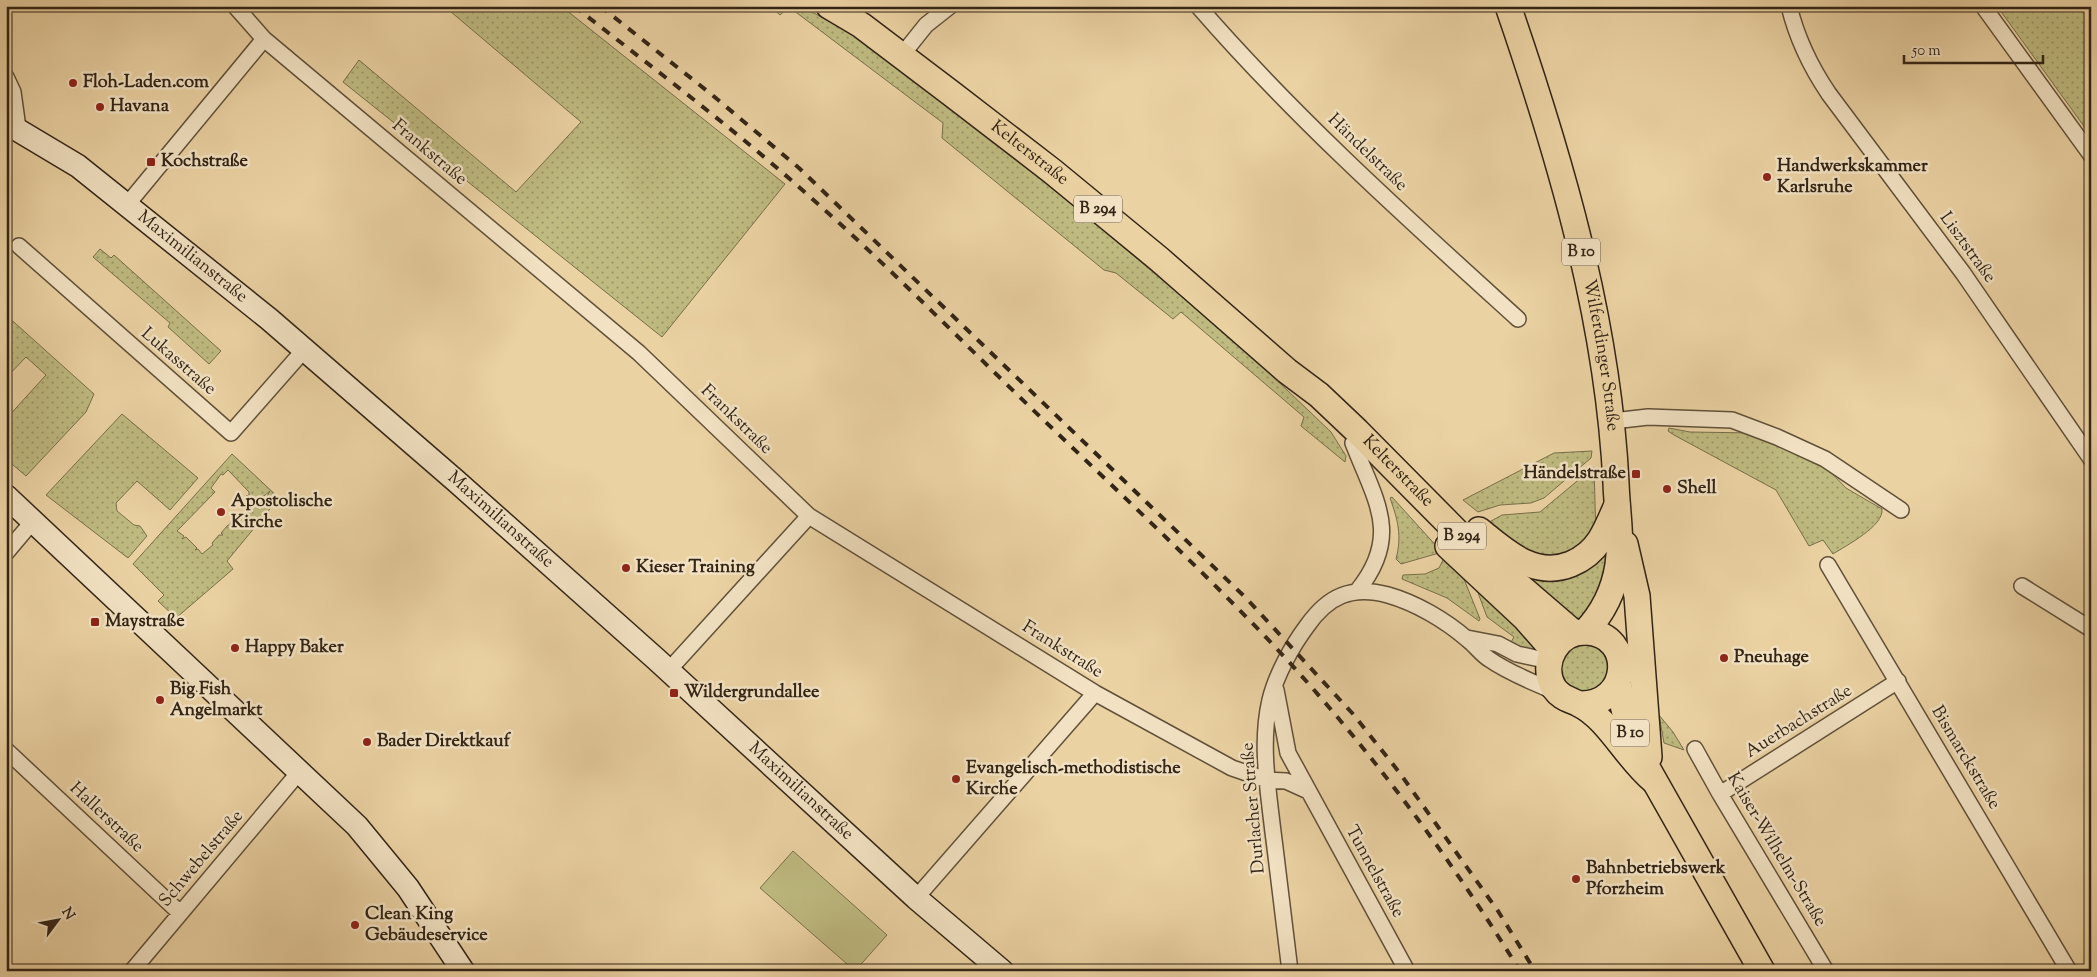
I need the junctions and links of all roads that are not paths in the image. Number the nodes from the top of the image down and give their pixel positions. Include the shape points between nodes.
1 (235, 6) edge
2 (829, 6) edge
3 (950, 6) edge
4 (1198, 6) edge
5 (1508, 6) edge
6 (1789, 6) edge
7 (1983, 6) edge
8 (264, 39) junction
9 (902, 55) junction
10 (6, 77) edge
11 (12, 126) edge
12 (2091, 155) edge
13 (126, 206) junction
14 (19, 246) dead end
15 (1518, 319) dead end
16 (304, 350) junction
17 (1613, 420) junction
18 (1355, 437) junction
19 (2091, 459) edge
20 (6, 496) edge
21 (1617, 504) junction
22 (1901, 510) dead end
23 (809, 516) junction
24 (33, 521) junction
25 (1622, 534) junction
26 (6, 553) edge
27 (1828, 564) dead end
28 (1618, 567) junction
29 (2022, 586) dead end
30 (1358, 590) junction
31 (2091, 629) edge
32 (1580, 633) junction
33 (1467, 638) junction
34 (1639, 641) junction
35 (1551, 656) junction
36 (1619, 669) junction
37 (668, 671) junction
38 (1898, 682) junction
39 (1275, 686) junction
40 (1095, 693) junction
41 (1569, 699) junction
42 (1695, 749) dead end
43 (6, 750) edge
44 (300, 771) junction
45 (1267, 780) junction
46 (1653, 780) junction
47 (1308, 791) junction
48 (1720, 794) junction
49 (916, 898) junction
50 (180, 913) junction
51 (132, 971) edge
52 (463, 971) edge
53 (1002, 971) edge
54 (1290, 971) edge
55 (1408, 971) edge
56 (1762, 971) edge
57 (1826, 971) edge
58 (2070, 971) edge

1 - 8 street, Frankstraße
2 - 9 main road, Kelterstraße / B 294
3 - 9 street via 926,25
4 - 15 street, Händelstraße via 1368,183
5 - 17 main road, Wilferdinger Straße / B 10 via 1576,232 1602,350
6 - 19 street, Lisztstraße via 1807,60 1829,94 1963,273
7 - 12 street
8 - 13 street
8 - 23 street, Frankstraße via 640,353
9 - 18 main road, Kelterstraße / B 294 via 1092,204 1319,395
10 - 11 street, Maximilianstraße via 13,92
11 - 13 street, Maximilianstraße via 78,166
13 - 16 street, Maximilianstraße
14 - 16 street, Lukasstraße via 231,433
16 - 37 street, Maximilianstraße
17 - 21 main road, Wilferdinger Straße / B 10
17 - 22 street via 1648,417 1732,420 1777,436 1825,459
18 - 21 main road via 1425,483 1514,558 1534,566 1551,569 1578,561 1601,539
18 - 30 street, Kelterstraße via 1383,530 1381,548
18 - 32 main road, Kelterstraße / B 294 via 1459,534
18 - 35 main road, Kelterstraße / B 294 via 1448,545 1525,618
20 - 24 street
21 - 25 main road, Wilferdinger Straße / B 10
23 - 37 street
23 - 40 street, Frankstraße
24 - 26 street
24 - 44 street
25 - 28 main road, Wilferdinger Straße / B 10
25 - 34 main road, B 10 via 1635,589
27 - 38 street, Bismarckstraße
28 - 32 main road, Wilferdinger Straße / B 10 via 1608,601
28 - 36 main road, Wilferdinger Straße / B 10 via 1621,602
29 - 31 street
30 - 33 street, Durlacher Straße via 1388,595 1409,603
30 - 39 street, Durlacher Straße via 1339,596 1314,616
32 - 35 main road via 1559,643
32 - 36 main road via 1605,638
33 - 35 street, Durlacher Straße via 1498,644 1517,654
33 - 41 street, Durlacher Straße via 1488,659
34 - 36 main road
34 - 46 main road, B 10
35 - 41 main road via 1550,678
36 - 41 main road via 1613,691 1597,702
36 - 46 main road, B 10 via 1629,731
37 - 49 street, Maximilianstraße
38 - 48 street, Auerbachstraße
38 - 58 street, Bismarckstraße
39 - 45 street, Durlacher Straße via 1270,700 1265,746
39 - 47 street, Tunnelstraße via 1288,753
40 - 45 street, Frankstraße via 1232,768
40 - 49 street
41 - 46 main road, B 10 via 1605,727
42 - 48 street, Kaiser-Wilhelm-Straße
43 - 50 street, Hallerstraße
44 - 50 street, Schwebelstraße
44 - 52 street via 357,826 401,880
45 - 47 street via 1286,781
45 - 54 street, Durlacher Straße
46 - 56 main road, B 10
47 - 55 street, Tunnelstraße
48 - 57 street, Kaiser-Wilhelm-Straße
49 - 53 street, Maximilianstraße
50 - 51 street, Schwebelstraße

